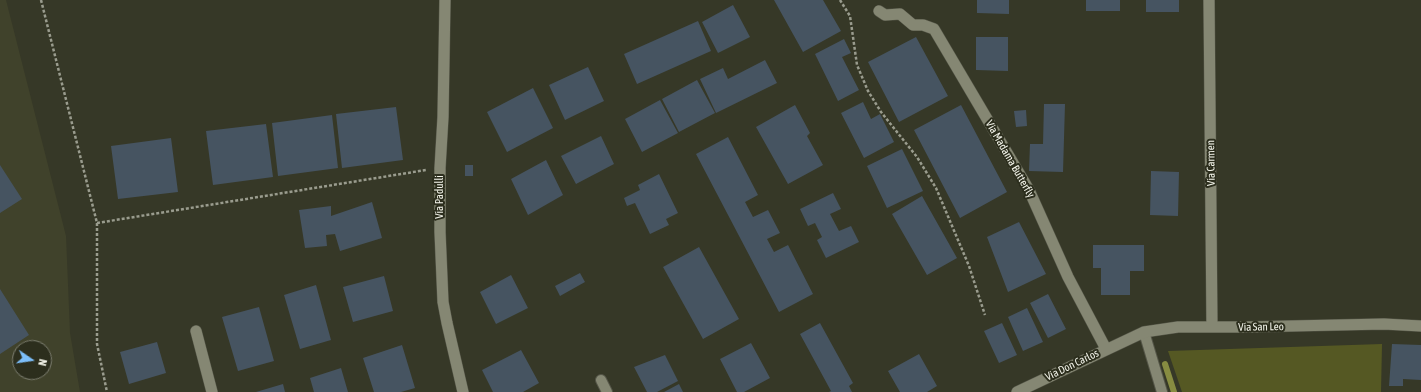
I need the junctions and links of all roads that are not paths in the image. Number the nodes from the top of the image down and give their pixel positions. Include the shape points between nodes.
1 (445, 0) edge
2 (1209, 0) edge
3 (879, 11) dead end
4 (1421, 326) edge
5 (1212, 327) junction
6 (196, 331) dead end
7 (1144, 332) junction
8 (1106, 349) junction
9 (601, 380) dead end
10 (212, 392) edge
11 (462, 392) edge
12 (607, 392) edge
13 (1017, 392) edge
14 (1162, 392) edge

1 - 11 street, Via Padulli via 440,232 444,302
2 - 5 street, Via Carmen
3 - 8 street, Via Madama Butterfly via 885,15 900,14 912,25 934,29 1029,190 1068,277
4 - 5 street, Via San Leo via 1384,324
5 - 7 street, Via San Leo via 1178,327
6 - 10 street
7 - 8 street, Via San Leo
7 - 14 lane
8 - 13 street, Via Don Carlos
9 - 12 lane

